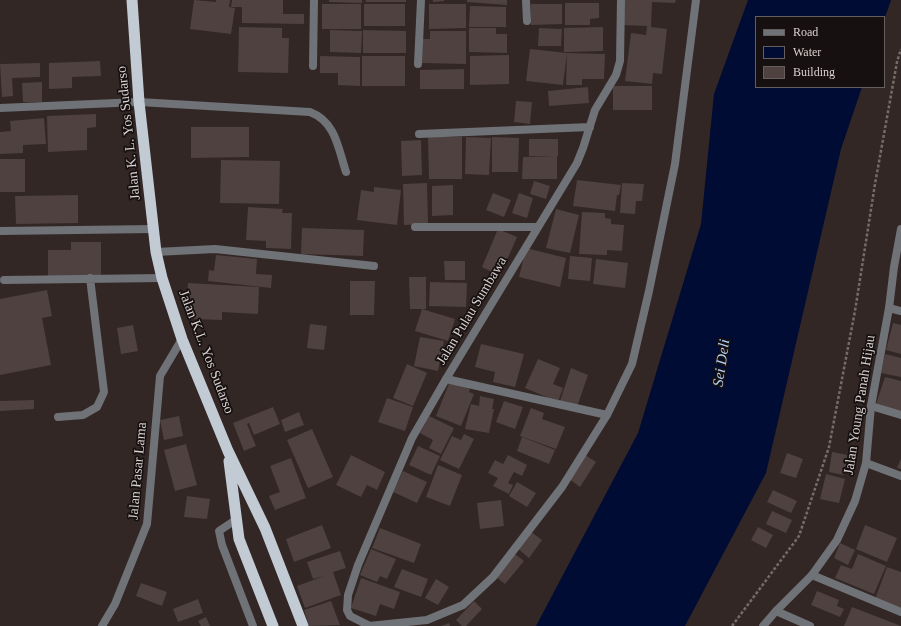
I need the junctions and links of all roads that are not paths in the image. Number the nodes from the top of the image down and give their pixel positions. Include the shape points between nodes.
1 (132, 0) edge
2 (314, 0) edge
3 (421, 0) edge
4 (526, 0) edge
5 (621, 0) edge
6 (696, 0) edge
7 (527, 21) dead end
8 (418, 64) dead end
9 (313, 66) dead end
10 (139, 102) junction
11 (0, 108) edge
12 (590, 127) junction
13 (419, 134) dead end
14 (346, 172) dead end
15 (415, 227) dead end
16 (538, 227) junction
17 (154, 229) junction
18 (901, 229) edge
19 (0, 231) edge
20 (157, 257) junction
21 (374, 266) dead end
22 (897, 268) edge
23 (90, 278) junction
24 (162, 278) junction
25 (4, 280) dead end
26 (889, 308) junction
27 (901, 311) edge
28 (182, 339) junction
29 (446, 379) junction
30 (871, 406) junction
31 (607, 415) junction
32 (901, 415) edge
33 (58, 417) dead end
34 (228, 450) junction
35 (866, 463) junction
36 (901, 476) edge
37 (236, 519) junction
38 (812, 574) junction
39 (776, 611) junction
40 (901, 612) edge
41 (102, 626) edge
42 (253, 626) edge
43 (273, 626) edge
44 (303, 626) edge
45 (370, 626) edge
46 (763, 626) edge
47 (810, 626) edge

1 - 10 highway, Jalan K. L. Yos Sudarso
2 - 9 street
3 - 8 street
4 - 7 street
5 - 12 street, Jalan Pulau Sumbawa via 620,61 616,75 595,110
6 - 31 street via 675,164 649,291 632,364
10 - 11 street
10 - 14 street via 310,112 319,115 333,131
10 - 17 highway, Jalan K. L. Yos Sudarso
12 - 13 street
12 - 16 street, Jalan Pulau Sumbawa via 577,163
15 - 16 street
16 - 29 street, Jalan Pulau Sumbawa
17 - 19 street
17 - 20 highway, Jalan K. L. Yos Sudarso
18 - 22 street, Jalan Young Panah Hijau
20 - 21 street via 215,249
20 - 24 highway, Jalan K.L. Yos Sudarso
22 - 26 street, Jalan Young Panah Hijau
23 - 24 street
23 - 25 street
23 - 33 street via 104,392 97,407 83,415
24 - 28 highway, Jalan K.L. Yos Sudarso
26 - 27 street
26 - 30 street, Jalan Young Panah Hijau
28 - 34 highway, Jalan K.L. Yos Sudarso
28 - 41 street, Jalan Pasar Lama via 160,376 147,524 115,604
29 - 31 street
29 - 45 street, Jalan Pulau Sumbawa via 412,438 358,565 348,595 347,610 350,616
30 - 32 street
30 - 35 street, Jalan Young Panah Hijau
31 - 45 street via 544,511 494,577 463,606 427,620
34 - 37 highway, Jalan K.L. Yos Sudarso
34 - 44 highway, Jalan K.L. Yos Sudarso via 265,528
35 - 36 street
35 - 38 street, Jalan Young Panah Hijau via 855,500 837,540
37 - 42 street via 220,531 222,545
37 - 43 highway, Jalan K.L. Yos Sudarso via 239,539
38 - 39 street, Jalan Young Panah Hijau
38 - 40 street
39 - 46 street, Jalan Young Panah Hijau
39 - 47 street

